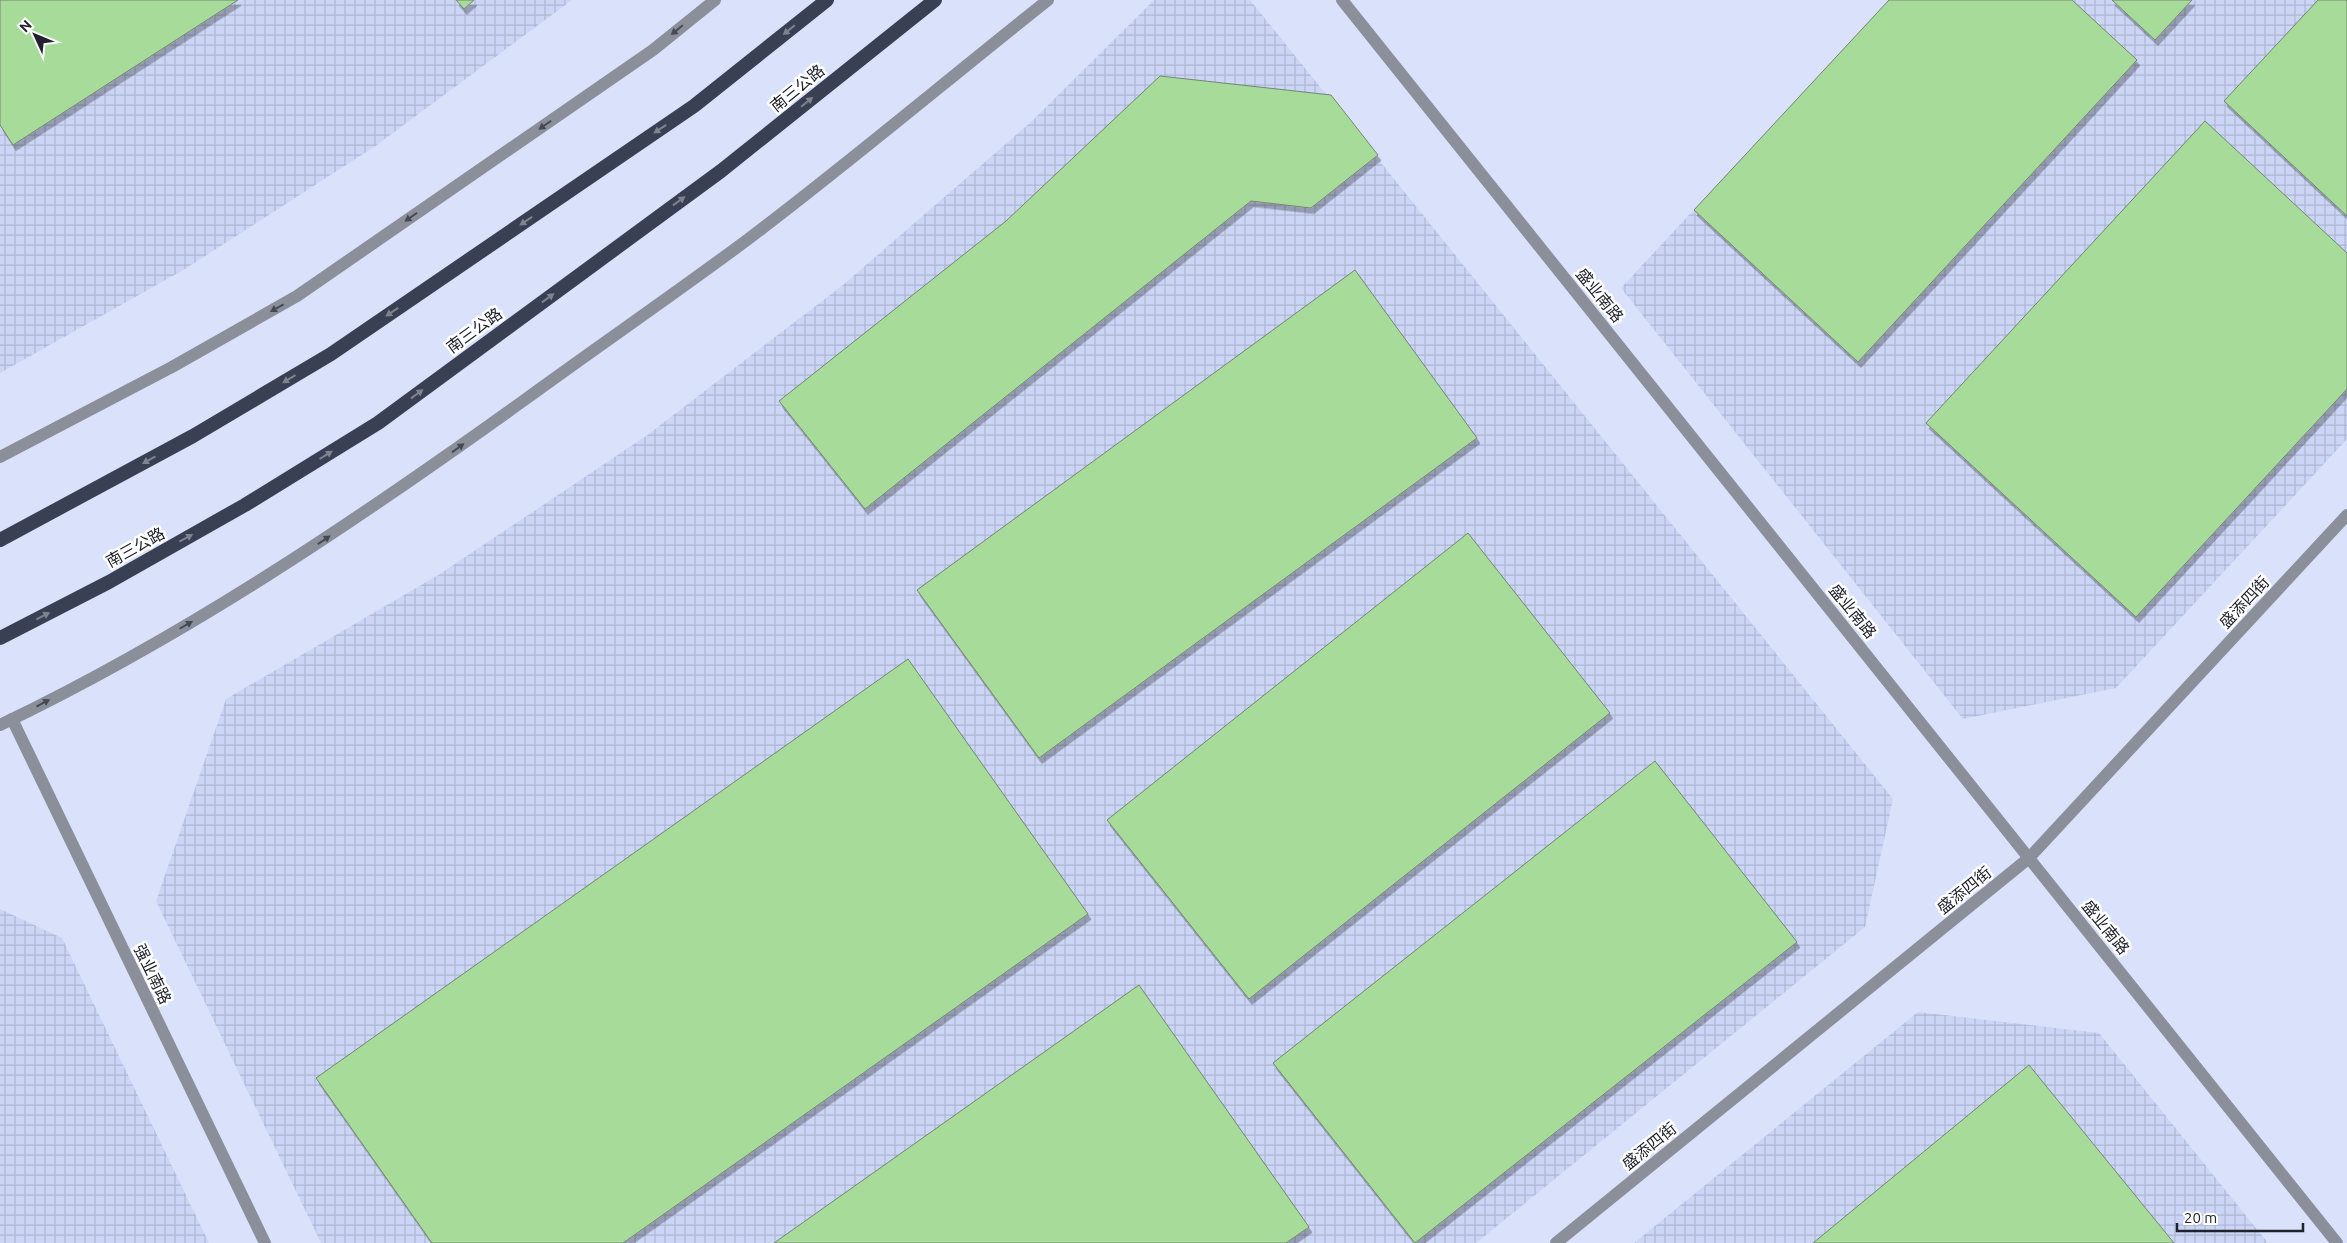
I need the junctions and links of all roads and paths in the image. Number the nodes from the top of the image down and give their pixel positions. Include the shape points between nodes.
1 (715, 0) edge
2 (828, 0) edge
3 (935, 0) edge
4 (1048, 0) edge
5 (1342, 0) edge
6 (0, 457) edge
7 (2347, 515) edge
8 (0, 540) edge
9 (0, 638) edge
10 (12, 719) junction
11 (0, 725) edge
12 (2029, 858) junction
13 (265, 1243) edge
14 (1556, 1243) edge
15 (2337, 1243) edge

1 -> 6 street via 653,50 297,296 172,367
2 -> 8 highway via 694,106 331,354 194,436
9 -> 3 highway, 南三公路 via 236,510 378,423 721,171
10 -> 4 street via 118,664 220,605 417,478 748,239
5 - 12 street, 盛业南路
7 - 12 street, 盛添四街
10 - 11 street
10 - 13 street, 强业南路
12 - 14 street, 盛添四街
12 - 15 street, 盛业南路

